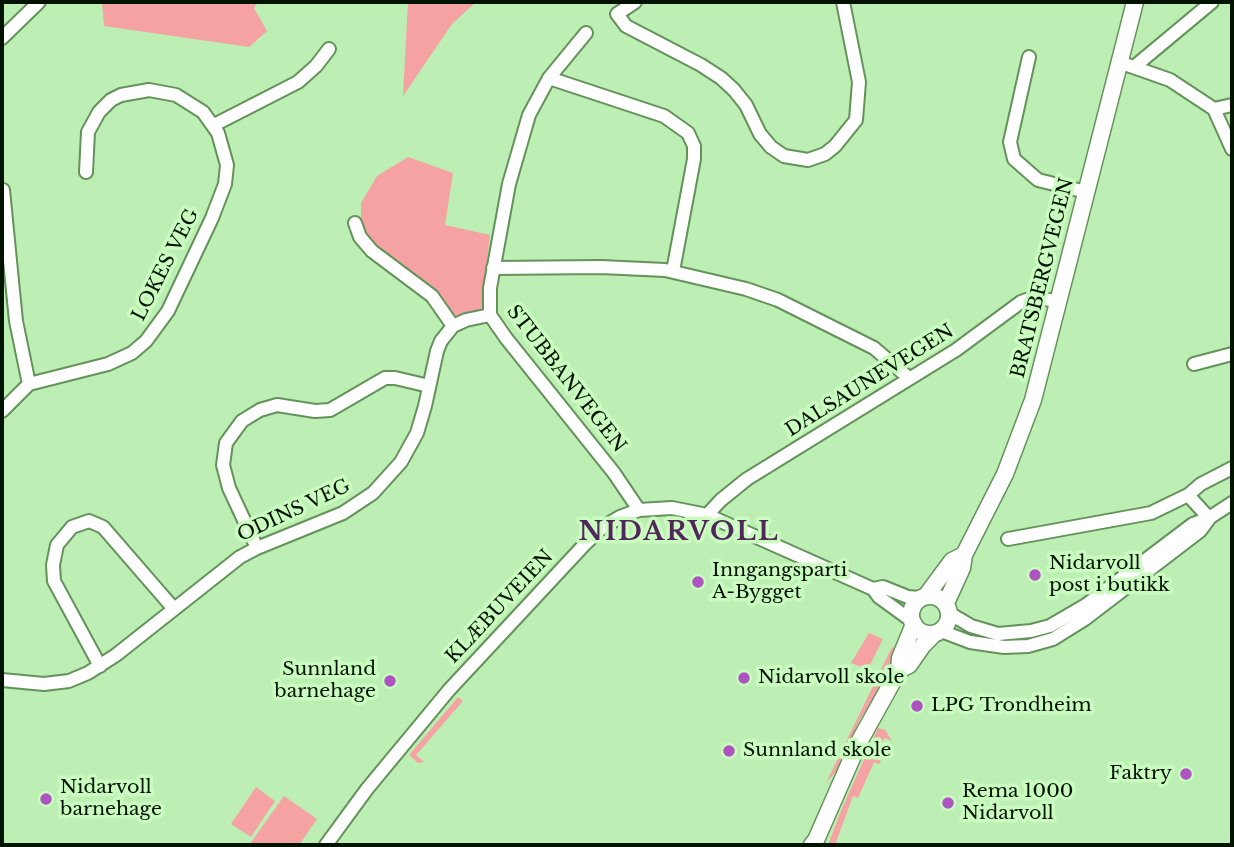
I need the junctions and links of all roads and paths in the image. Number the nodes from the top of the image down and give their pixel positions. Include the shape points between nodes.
1 (39, 2) edge
2 (635, 2) edge
3 (843, 2) edge
4 (1135, 2) edge
5 (1212, 2) edge
6 (586, 33) dead end
7 (2, 38) edge
8 (330, 49) dead end
9 (1029, 57) dead end
10 (1127, 65) junction
11 (549, 78) junction
12 (1232, 105) edge
13 (1214, 109) junction
14 (214, 125) junction
15 (1232, 149) edge
16 (86, 172) dead end
17 (3, 190) edge
18 (1087, 192) junction
19 (355, 223) dead end
20 (493, 268) junction
21 (673, 271) junction
22 (1059, 302) junction
23 (490, 315) junction
24 (453, 327) junction
25 (1232, 354) edge
26 (1194, 365) dead end
27 (909, 378) junction
28 (29, 384) junction
29 (429, 386) junction
30 (2, 411) edge
31 (1232, 468) edge
32 (1188, 495) junction
33 (1232, 503) edge
34 (639, 510) junction
35 (707, 515) junction
36 (1209, 518) junction
37 (1008, 539) dead end
38 (257, 548) junction
39 (964, 555) junction
40 (873, 589) junction
41 (923, 597) junction
42 (948, 608) junction
43 (174, 609) junction
44 (913, 623) junction
45 (938, 632) junction
46 (100, 666) junction
47 (899, 670) junction
48 (2, 680) edge
49 (815, 843) edge
50 (326, 845) edge

1 - 7 street
2 - 3 street via 617,14 626,26 701,65 734,90 771,147 784,156 808,160 835,146 856,120 859,82
4 - 10 main road, BRATSBERGVEGEN
5 - 10 street
6 - 11 street, STUBBANVEGEN
8 - 14 street via 298,82
9 - 18 street via 1010,142 1014,159 1038,180
10 - 13 street via 1171,80
10 - 18 main road, BRATSBERGVEGEN
11 - 20 street, STUBBANVEGEN via 529,115 518,150
11 - 21 street via 664,116 688,133 694,159
12 - 13 street
13 - 15 street
14 - 16 street, LOKES VEG via 197,107 176,95 149,90 127,93 106,104 90,125
14 - 28 street, LOKES VEG via 226,157 225,184 159,325 138,348 117,361
17 - 28 street via 16,321
18 - 22 main road, BRATSBERGVEGEN
19 - 24 street via 372,251 432,296
20 - 21 street
20 - 23 street, STUBBANVEGEN
21 - 27 street via 778,300 874,348
22 - 27 street, DALSAUNEVEGEN via 1040,297 1025,300
22 - 39 main road, BRATSBERGVEGEN via 1020,438
23 - 24 street
23 - 34 street, STUBBANVEGEN
24 - 29 street, ODINS VEG via 436,351
25 - 26 street
27 - 35 street, DALSAUNEVEGEN via 747,479
28 - 30 street
29 - 38 street, ODINS VEG via 417,433 379,488 343,513
29 - 38 street via 385,378 330,410 277,405 242,421 226,443 223,465
31 - 32 street
32 - 36 street
32 - 37 street via 1151,513
33 - 36 street
34 - 35 street, KLÆBUVEIEN via 678,509
34 - 50 street, KLÆBUVEIEN via 603,527 533,598 412,733
35 - 40 street, KLÆBUVEIEN
36 - 42 street via 1193,524 1086,605 1050,625 999,634 971,626
36 - 45 street via 1200,531 1053,639 1004,648
38 - 43 street, ODINS VEG
39 - 41 main road, BRATSBERGVEGEN via 952,561
39 - 42 main road, BRATSBERGVEGEN
40 - 41 street, KLÆBUVEIEN via 883,587 908,597
40 - 44 street, KLÆBUVEIEN
41 - 42 main road via 939,597
41 - 44 main road via 912,608
42 - 45 main road via 948,623
43 - 46 street, ODINS VEG
43 - 46 street via 103,527 89,521 72,527 57,545 54,581
44 - 45 main road via 921,632
44 - 47 main road
45 - 47 main road
46 - 48 street, ODINS VEG via 59,682 29,685
47 - 49 main road via 859,742

